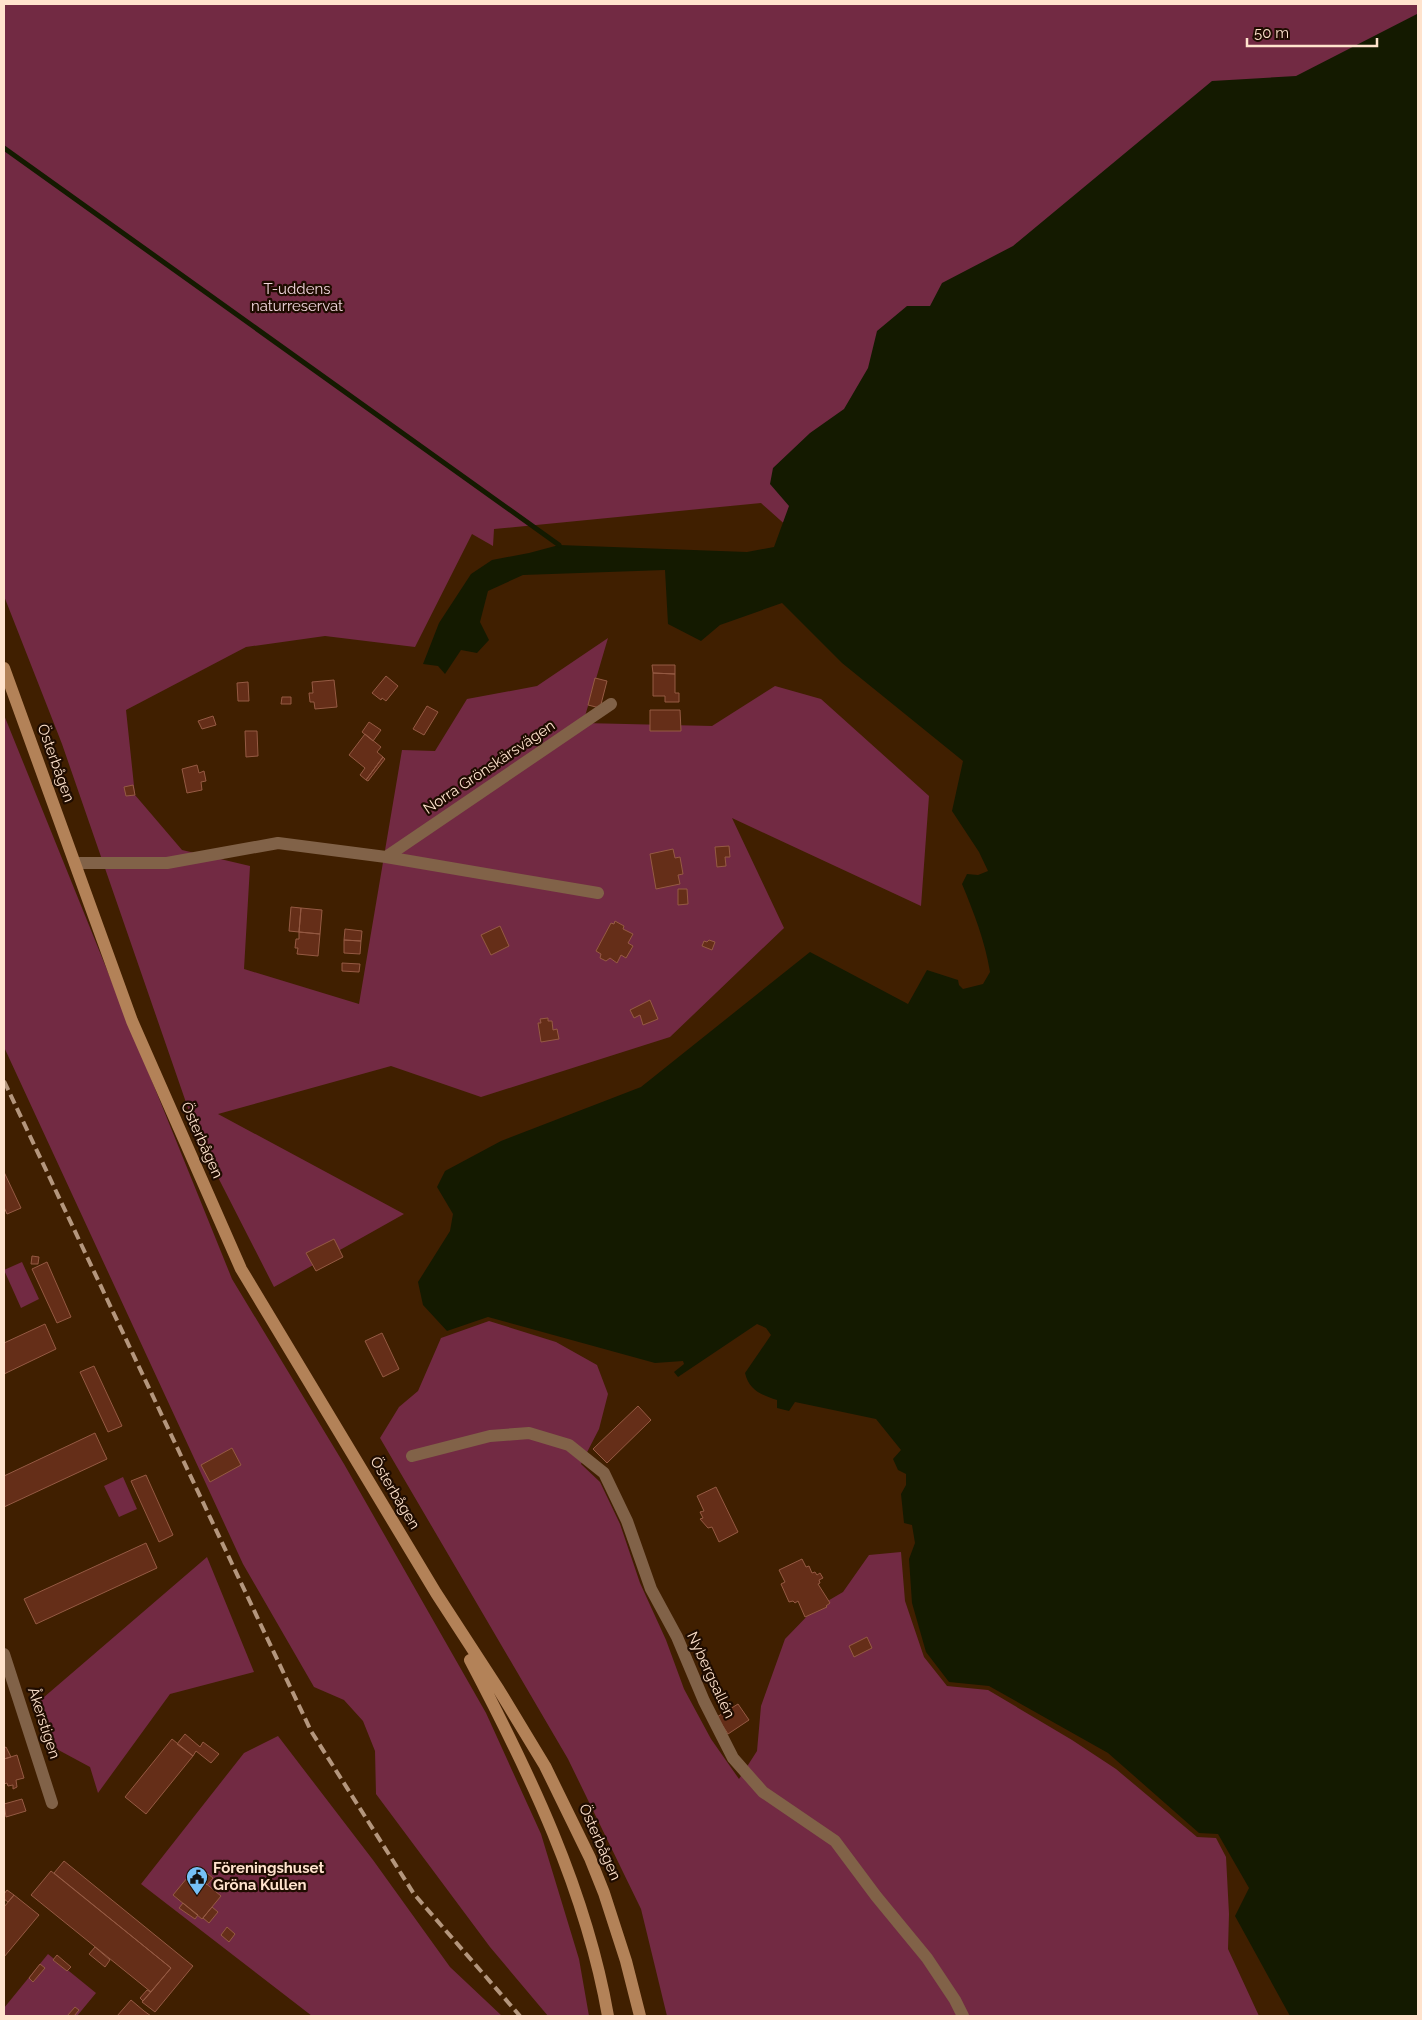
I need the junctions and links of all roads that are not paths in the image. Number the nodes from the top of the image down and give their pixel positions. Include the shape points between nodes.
1 (4, 668) edge
2 (611, 704) dead end
3 (386, 857) junction
4 (75, 863) junction
5 (598, 893) dead end
6 (412, 1456) dead end
7 (436, 1593) junction
8 (4, 1654) edge
9 (52, 1803) dead end
10 (608, 2016) edge
11 (640, 2016) edge
12 (963, 2016) edge

1 - 4 main road, Österbågen
2 - 3 street, Norra Grönskärsvägen
3 - 4 street via 278,843 167,862
3 - 5 street
4 - 7 main road, Österbågen via 132,1021 241,1269
6 - 12 street, Nybergsallén via 490,1436 529,1433 570,1445 604,1473 627,1521 652,1589 733,1758 763,1792 835,1841 927,1958
7 - 10 main road, Österbågen via 509,1733 545,1814 588,1929
7 - 11 main road, Österbågen via 499,1690 563,1800 604,1894
8 - 9 street, Åkerstigen

